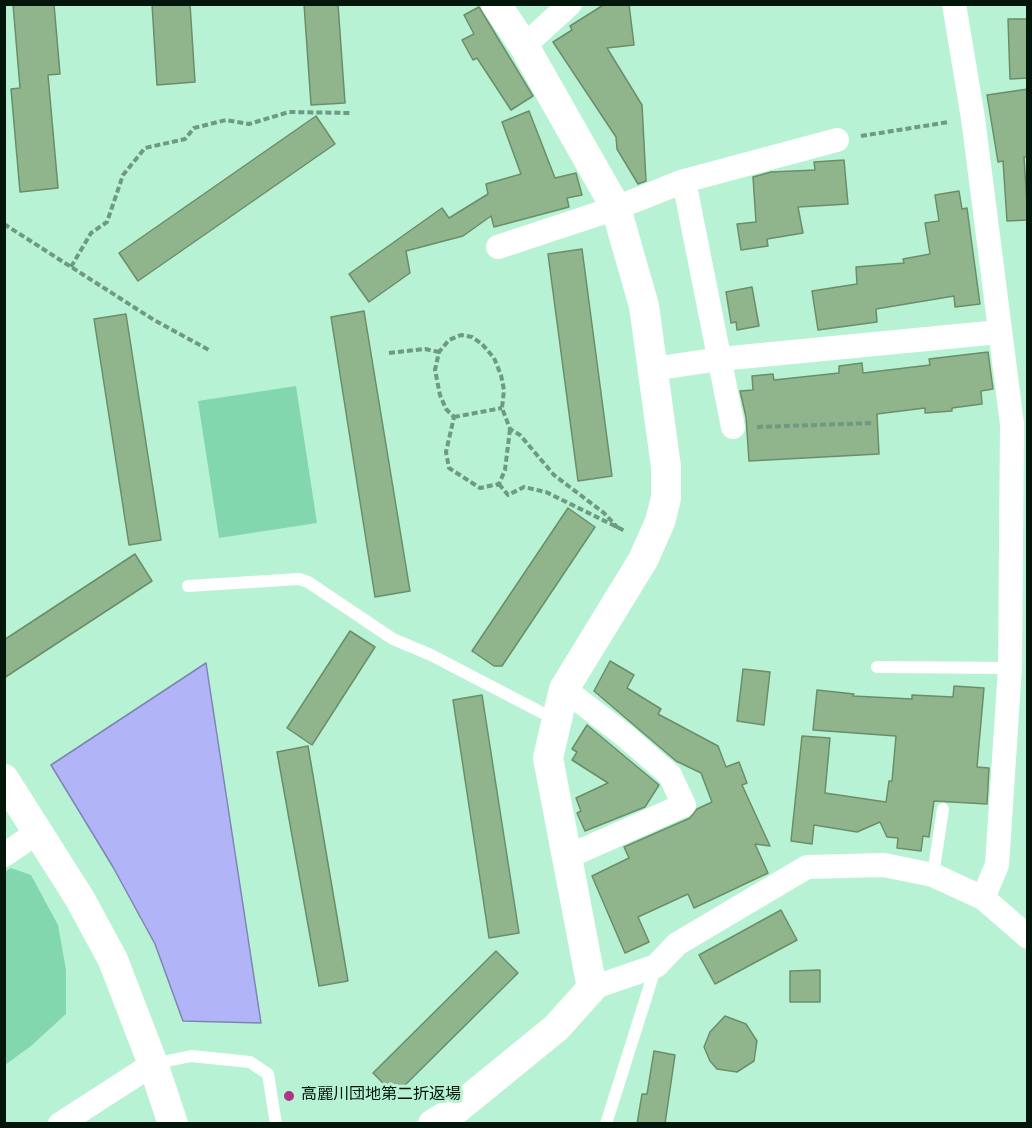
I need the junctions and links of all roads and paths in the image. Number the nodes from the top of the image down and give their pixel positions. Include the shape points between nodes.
1 (496, 4) edge
2 (570, 4) edge
3 (961, 6) edge
4 (524, 46) junction
5 (351, 113) dead end
6 (973, 118) junction
7 (837, 140) joint
8 (684, 181) junction
9 (616, 208) junction
10 (4, 224) edge
11 (498, 247) dead end
12 (71, 267) junction
13 (999, 332) junction
14 (209, 350) dead end
15 (438, 351) junction
16 (389, 352) dead end
17 (720, 359) junction
18 (653, 369) junction
19 (502, 408) junction
20 (454, 417) junction
21 (873, 423) dead end
22 (733, 427) joint
23 (510, 429) junction
24 (499, 484) junction
25 (618, 528) junction
26 (650, 543) junction
27 (188, 586) dead end
28 (877, 667) dead end
29 (1010, 668) junction
30 (564, 689) junction
31 (557, 721) junction
32 (4, 779) edge
33 (943, 809) dead end
34 (38, 832) junction
35 (4, 855) edge
36 (567, 857) junction
37 (933, 875) junction
38 (983, 898) junction
39 (1028, 937) edge
40 (656, 966) junction
41 (592, 988) junction
42 (153, 1064) junction
43 (60, 1124) edge
44 (173, 1124) edge
45 (276, 1124) edge
46 (433, 1124) edge
47 (606, 1124) edge

1 - 4 street
2 - 4 street
3 - 6 street
4 - 9 street
5 - 12 path via 290,112 249,124 226,120 194,128 185,139 145,148 123,175 107,222 91,233
6 - 7 path
6 - 13 street
7 - 8 street
8 - 9 street
8 - 17 street
9 - 11 street
9 - 18 street via 644,306
10 - 12 path
12 - 14 path
13 - 17 street
13 - 29 street via 1012,424
15 - 16 path
15 - 19 path via 461,335 482,344 501,375
15 - 20 path via 435,370 440,395
17 - 18 street
17 - 22 street
18 - 26 street via 666,467 666,498
19 - 20 path
19 - 23 path
20 - 24 path via 446,452 449,468 480,488
21 - 22 path
23 - 24 path via 505,470
23 - 25 path via 520,435 554,476
24 - 25 path via 508,495 524,488 546,492
25 - 26 path
26 - 30 street
27 - 31 lane via 299,579 308,582 393,639 432,655
28 - 29 lane
29 - 38 street via 997,865
30 - 31 street
30 - 36 street via 670,775 684,805
31 - 36 street via 548,758
32 - 34 street
33 - 37 lane
34 - 35 street
34 - 42 street via 113,960
36 - 41 street
37 - 38 street
37 - 40 street via 884,865 807,867 677,944
38 - 39 street
40 - 41 street
40 - 47 lane
41 - 46 street via 556,1028
42 - 43 street
42 - 44 street
42 - 45 lane via 191,1056 250,1062 268,1074

